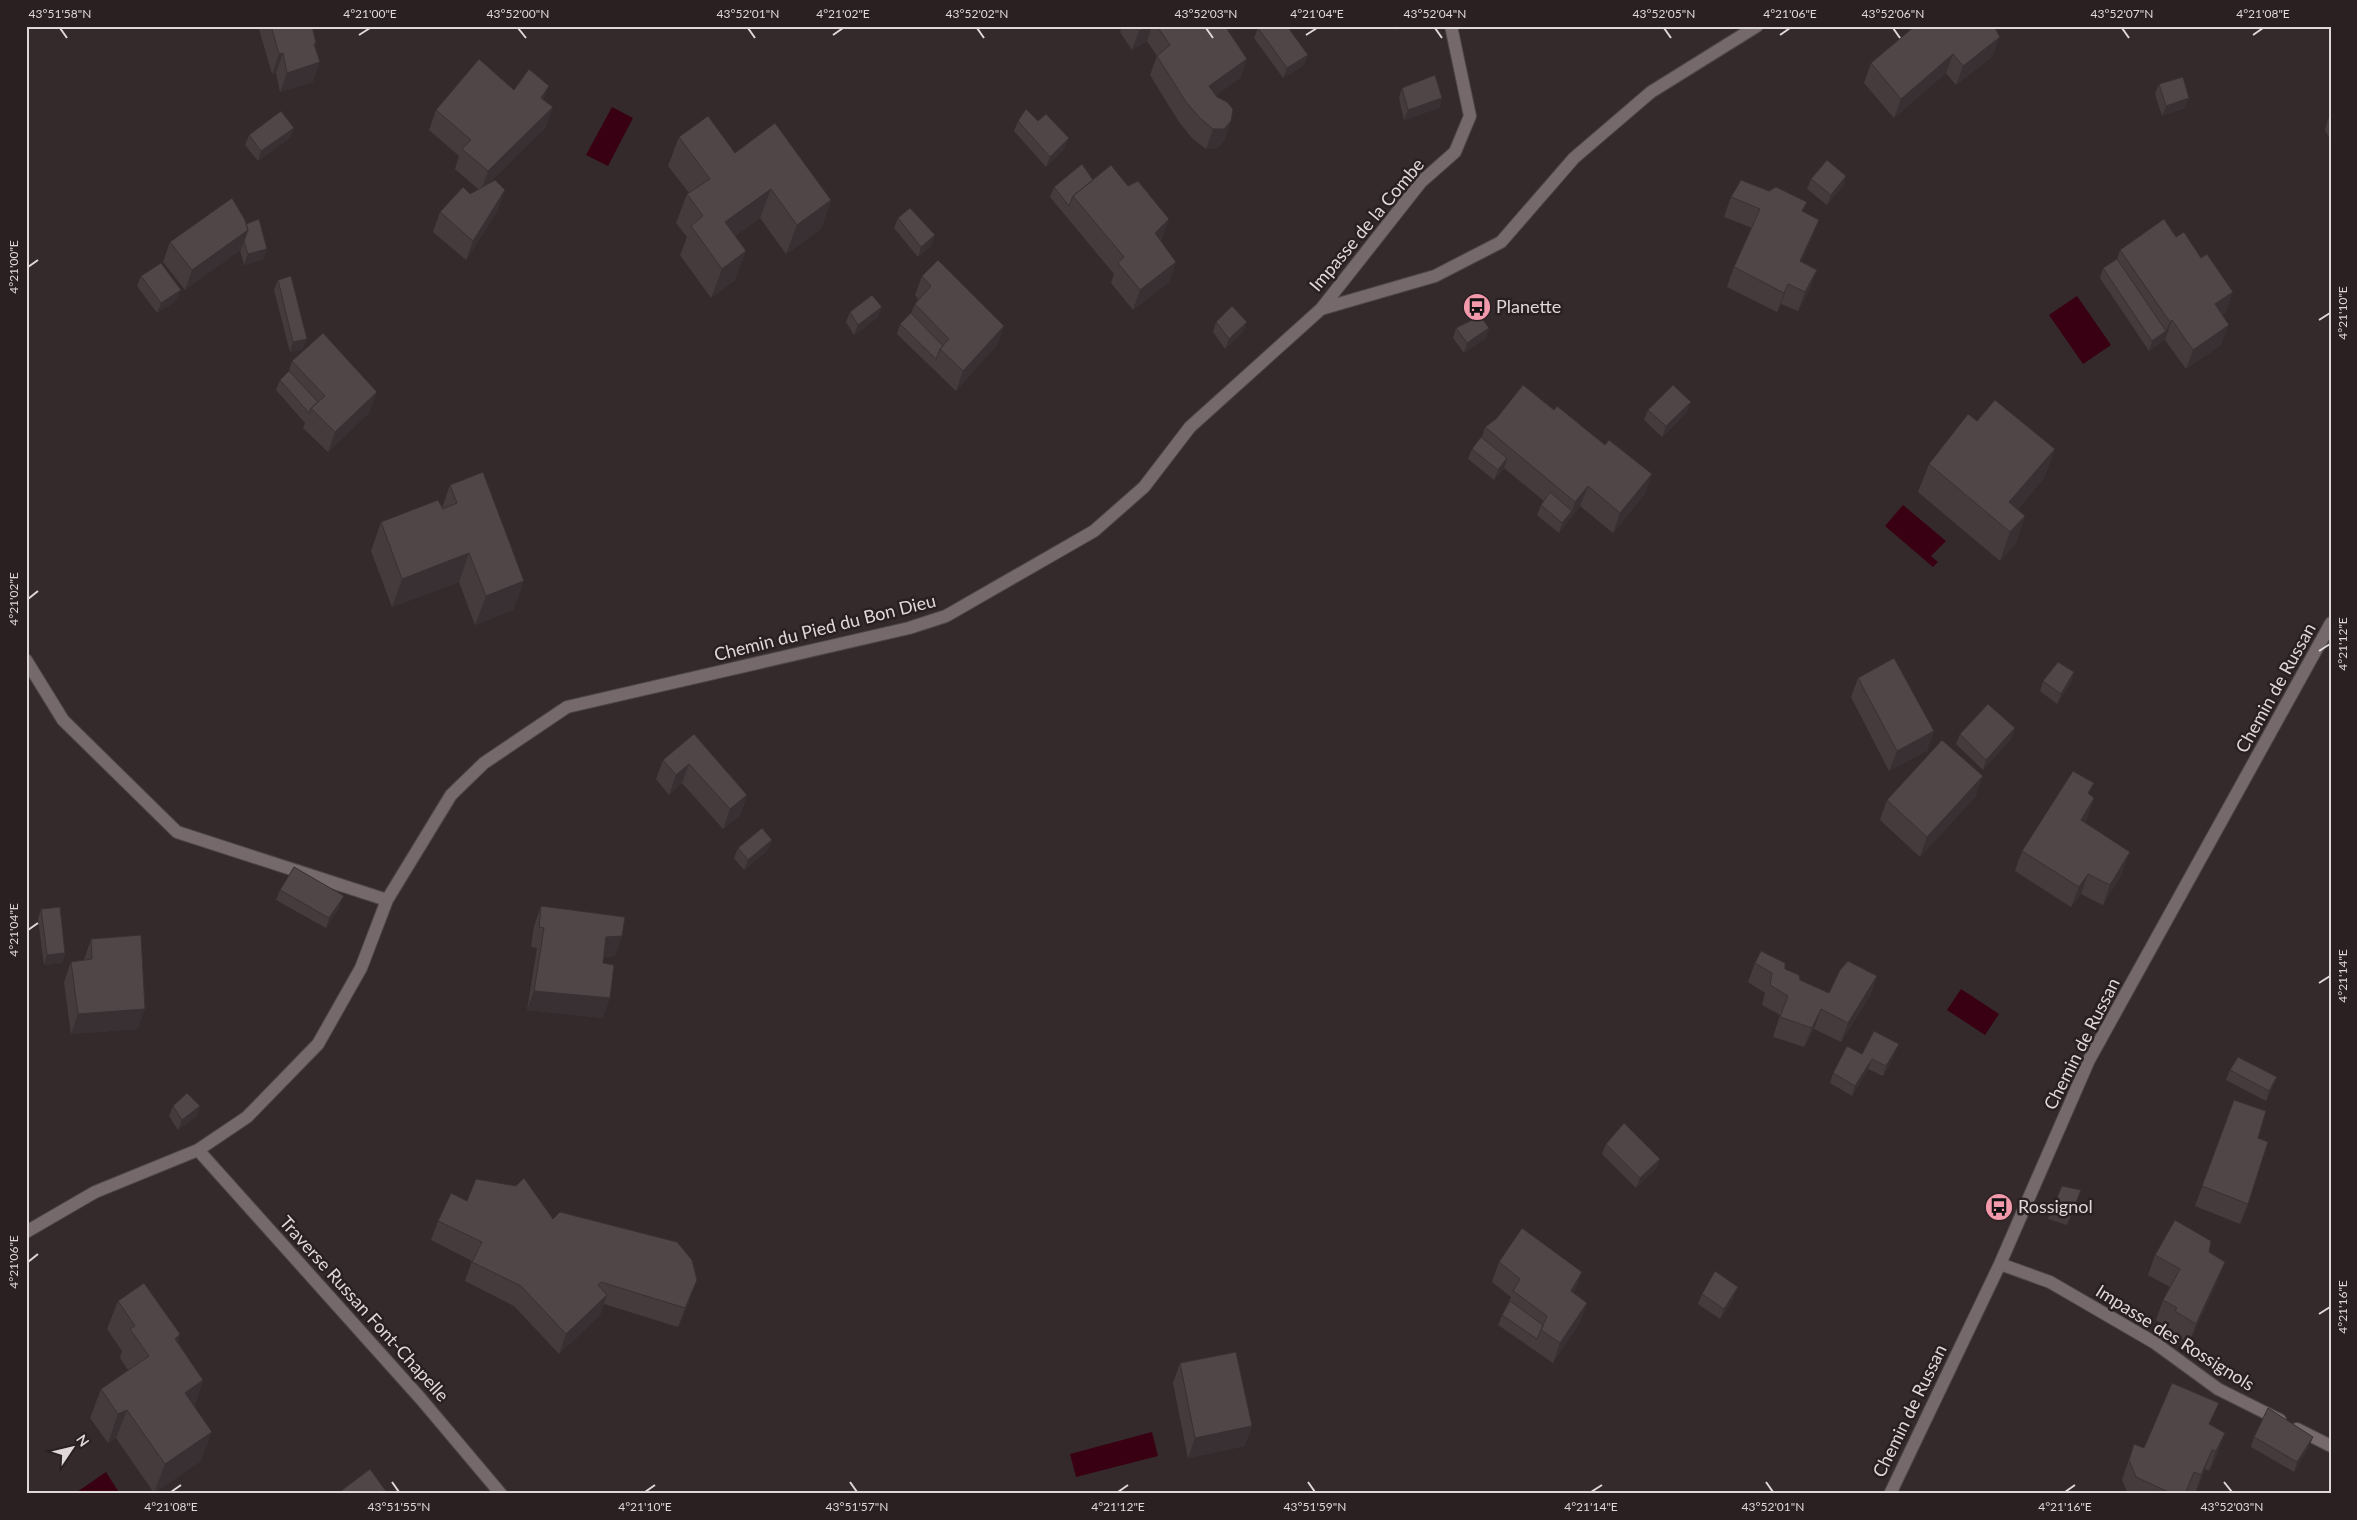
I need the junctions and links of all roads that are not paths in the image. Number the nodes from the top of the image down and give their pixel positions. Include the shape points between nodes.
1 (1451, 26) edge
2 (1757, 26) edge
3 (1321, 309) junction
4 (2331, 623) edge
5 (26, 660) edge
6 (387, 900) junction
7 (198, 1150) junction
8 (26, 1232) edge
9 (2000, 1264) junction
10 (2331, 1446) edge
11 (501, 1494) edge
12 (1890, 1494) edge

1 - 3 street, Impasse de la Combe via 1470,116 1455,152 1421,182
2 - 3 street, Chemin du Pied du Bon Dieu via 1651,92 1574,158 1501,242 1435,276
3 - 6 street, Chemin du Pied du Bon Dieu via 1190,427 1144,487 1094,531 946,616 909,628 567,707 484,763 451,795
4 - 9 street, Chemin de Russan via 2089,1060
5 - 6 street via 63,720 177,832
6 - 7 street, Chemin du Pied du Bon Dieu via 361,968 318,1044 247,1117
7 - 8 street, Chemin du Pied du Bon Dieu via 95,1192
7 - 11 street, Traverse Russan Font-Chapelle
9 - 10 street, Impasse des Rossignols via 2050,1282 2155,1343 2218,1389
9 - 12 street, Chemin de Russan

